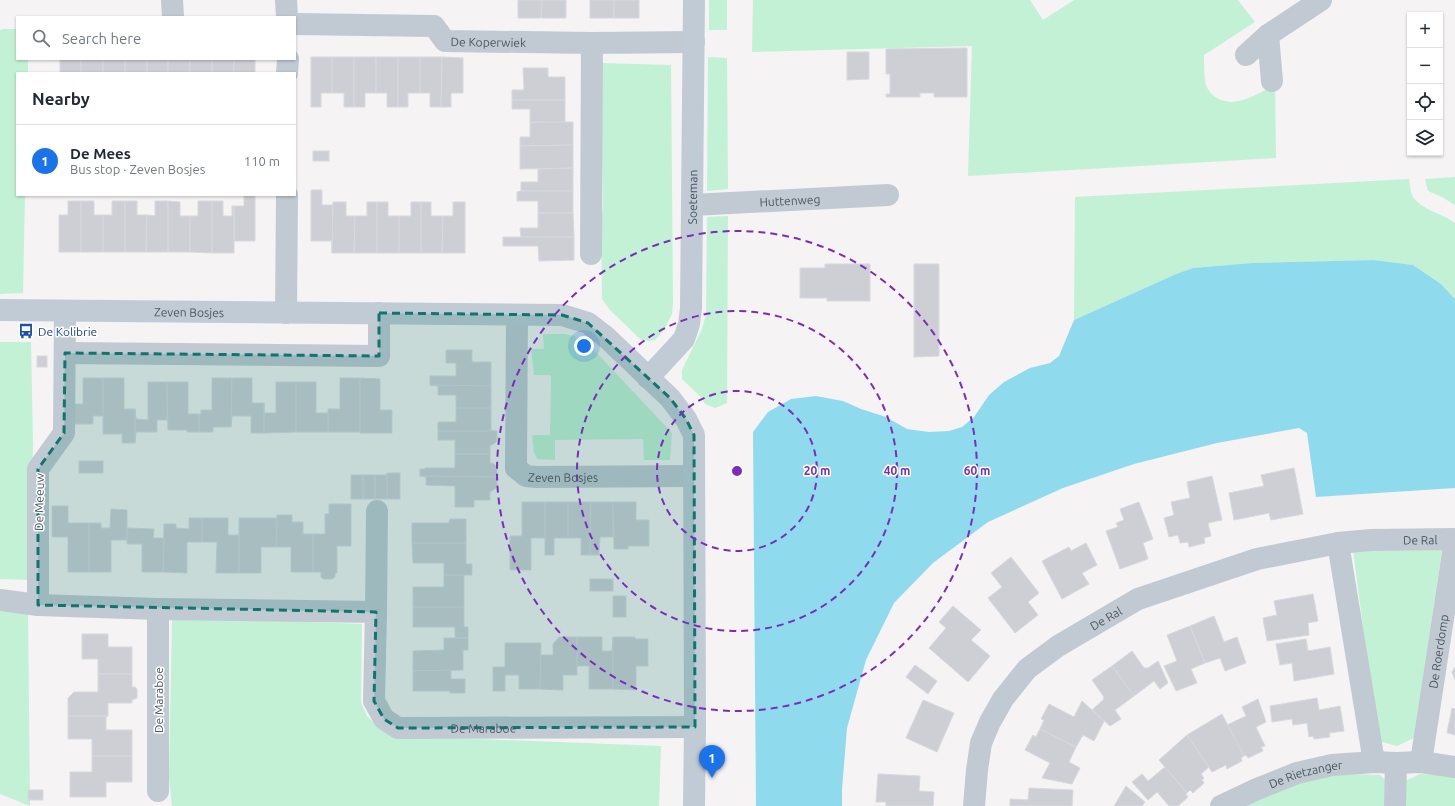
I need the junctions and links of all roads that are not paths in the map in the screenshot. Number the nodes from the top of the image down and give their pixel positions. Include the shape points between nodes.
1 (172, 0) edge
2 (286, 0) edge
3 (694, 0) edge
4 (1320, 0) edge
5 (173, 16) edge
6 (287, 16) edge
7 (296, 24) edge
8 (1268, 35) junction
9 (694, 42) junction
10 (592, 43) junction
11 (1246, 55) dead end
12 (288, 60) edge
13 (287, 72) edge
14 (1272, 81) dead end
15 (888, 195) dead end
16 (286, 196) edge
17 (692, 205) junction
18 (591, 254) dead end
19 (0, 310) edge
20 (65, 311) junction
21 (286, 313) junction
22 (379, 313) junction
23 (518, 315) junction
24 (65, 353) junction
25 (648, 378) junction
26 (694, 476) junction
27 (377, 511) dead end
28 (1455, 540) edge
29 (1338, 544) junction
30 (0, 600) edge
31 (38, 605) junction
32 (158, 609) junction
33 (376, 612) junction
34 (696, 727) junction
35 (1374, 762) junction
36 (1421, 762) junction
37 (1396, 763) junction
38 (1455, 767) edge
39 (158, 791) dead end
40 (694, 806) edge
41 (974, 806) edge
42 (1221, 806) edge
43 (1395, 806) edge

1 - 5 street
2 - 6 street
3 - 9 street, Soeteman
4 - 8 street
7 - 10 street, De Koperwiek via 434,26 445,41
8 - 11 street
8 - 14 street
9 - 10 street, De Koperwiek
9 - 17 street, Soeteman
10 - 18 street
12 - 13 street
15 - 17 street, Huttenweg
16 - 21 street
17 - 25 street, Soeteman via 689,324 684,339
19 - 20 street, Zeven Bosjes
20 - 21 street, Zeven Bosjes
20 - 24 street, De Meeuw
21 - 22 street, Zeven Bosjes
22 - 23 street, Zeven Bosjes
22 - 24 street via 379,356
23 - 25 street, Zeven Bosjes via 562,315 588,323
23 - 26 street, Zeven Bosjes via 516,468 526,476 536,477
24 - 31 street, De Meeuw via 64,433 38,469
25 - 26 street, Zeven Bosjes via 674,403 694,435
26 - 34 street, Zeven Bosjes
27 - 33 street, De Maraboe
28 - 29 street, De Ral via 1371,540
28 - 36 street, De Roerdomp
29 - 35 street
29 - 41 street, De Ral via 1257,559 1138,599 1058,646 1027,669 1003,699 990,722 981,743
30 - 31 street
31 - 32 street
32 - 33 street
32 - 39 street, De Maraboe
33 - 34 street, De Maraboe via 374,701 384,719 398,728
34 - 40 street, Zeven Bosjes
35 - 37 street, De Rietzanger
35 - 42 street, De Rietzanger via 1332,765 1297,773
36 - 37 street, De Rietzanger
36 - 38 street, De Rietzanger
37 - 43 street

